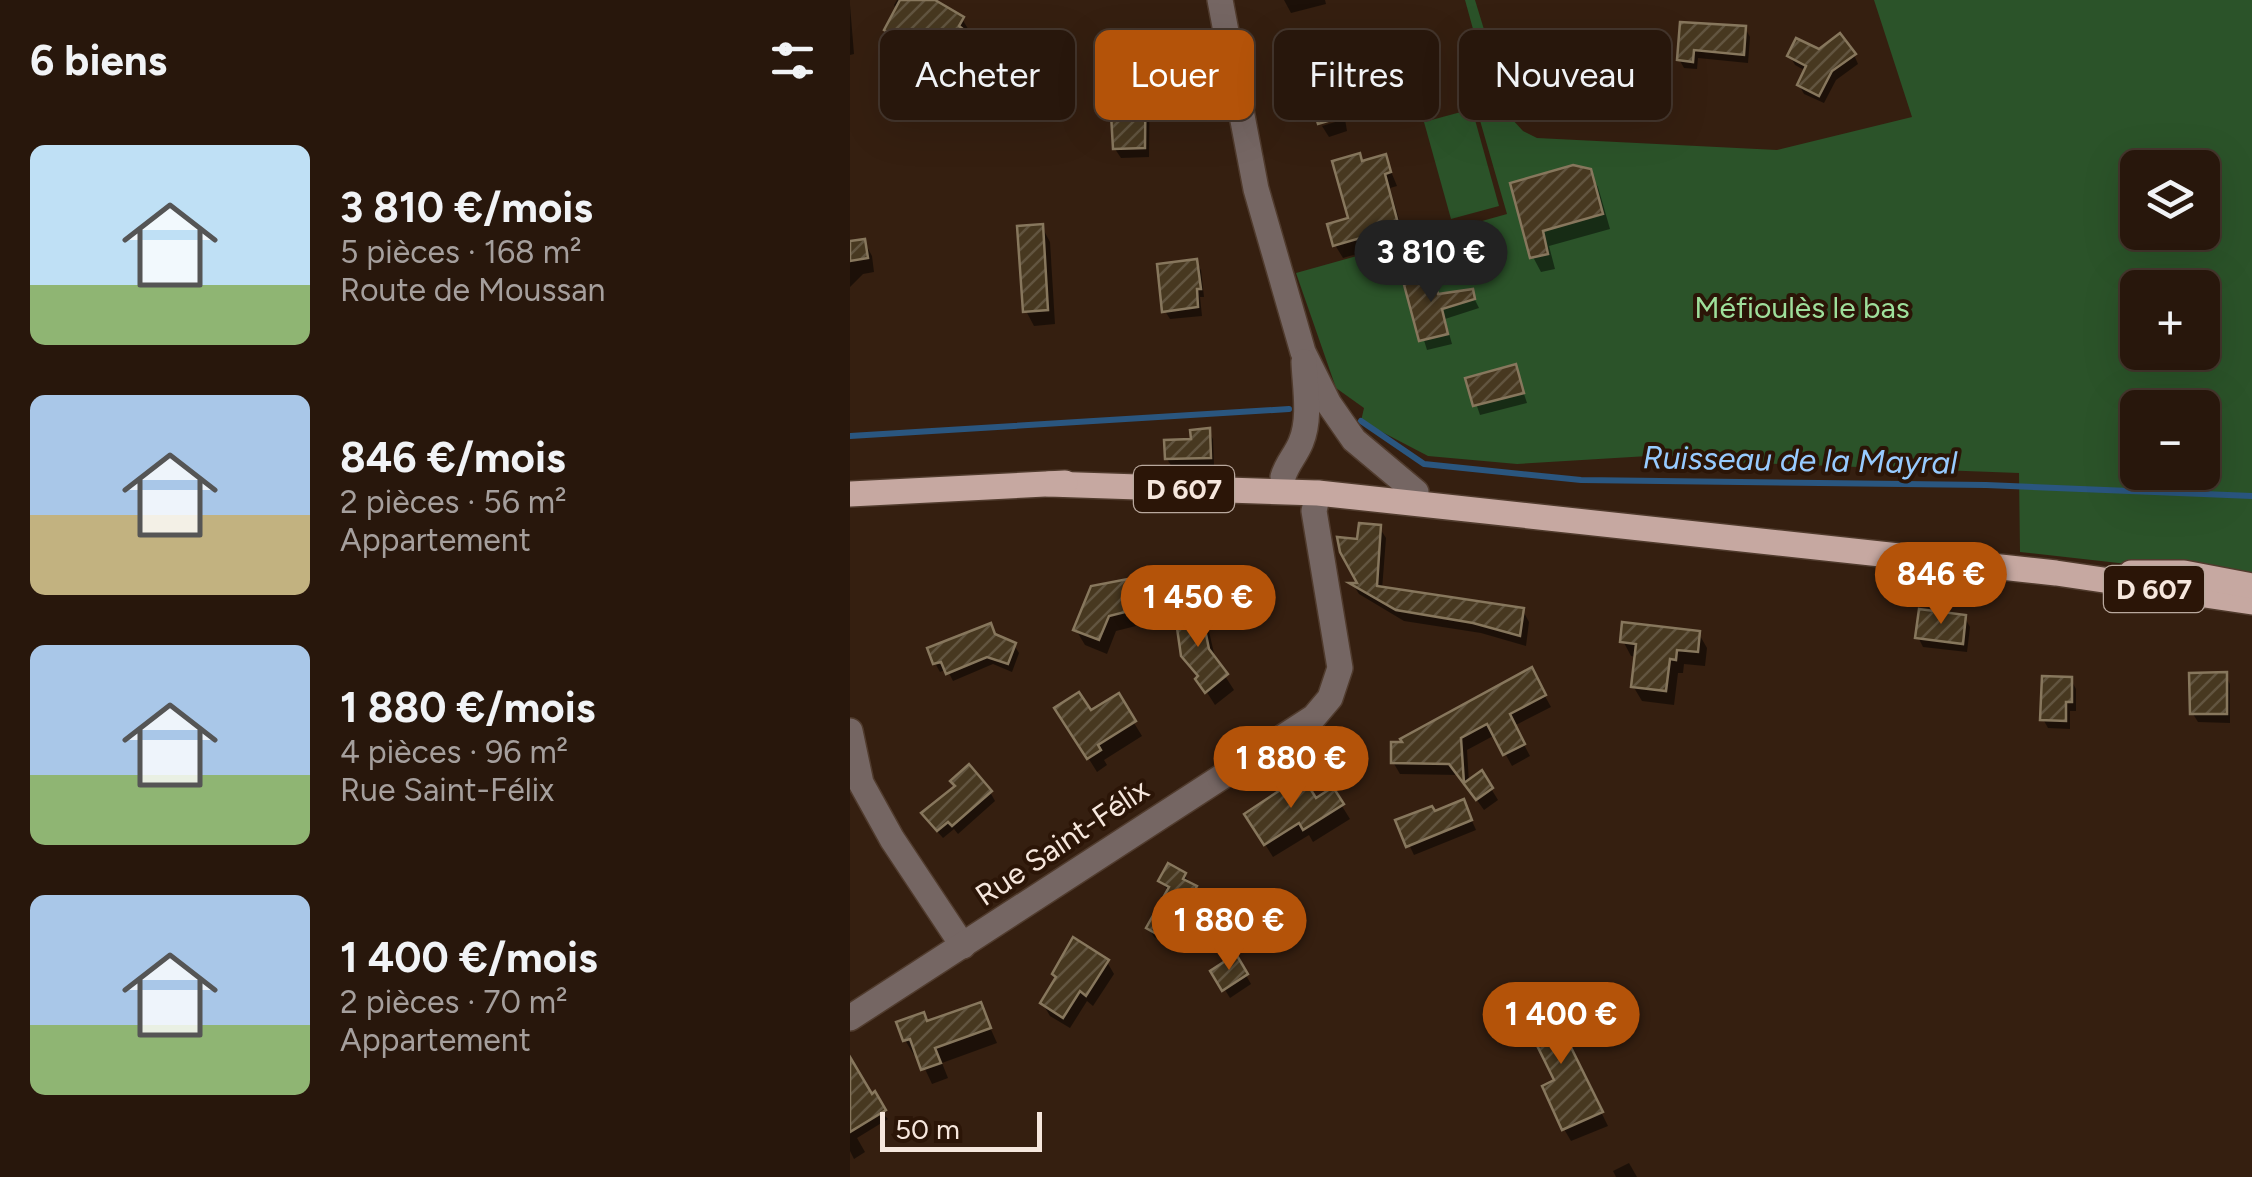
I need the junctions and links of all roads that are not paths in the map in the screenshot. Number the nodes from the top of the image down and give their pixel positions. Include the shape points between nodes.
1 (1220, 0) edge
2 (1303, 352) junction
3 (1283, 477) junction
4 (1049, 484) junction
5 (1416, 492) junction
6 (850, 494) edge
7 (1318, 494) junction
8 (1573, 520) junction
9 (2056, 572) junction
10 (2252, 586) edge
11 (2252, 602) edge
12 (850, 730) edge
13 (963, 946) junction
14 (850, 1018) edge

1 - 2 street via 1256,189
2 - 3 street via 1306,422
2 - 5 street via 1354,440
3 - 4 main road, D 607
3 - 5 main road, D 607
4 - 6 main road, D 607
4 - 7 main road, D 607
5 - 8 main road, D 607
7 - 8 main road, D 607
7 - 13 street, Rue Saint-Félix via 1314,512 1340,668 1330,698 1314,717
8 - 9 main road, D 607
9 - 10 main road, D 607 via 2184,573
9 - 11 main road, D 607
12 - 13 street via 861,782
13 - 14 street, Rue Saint-Félix

